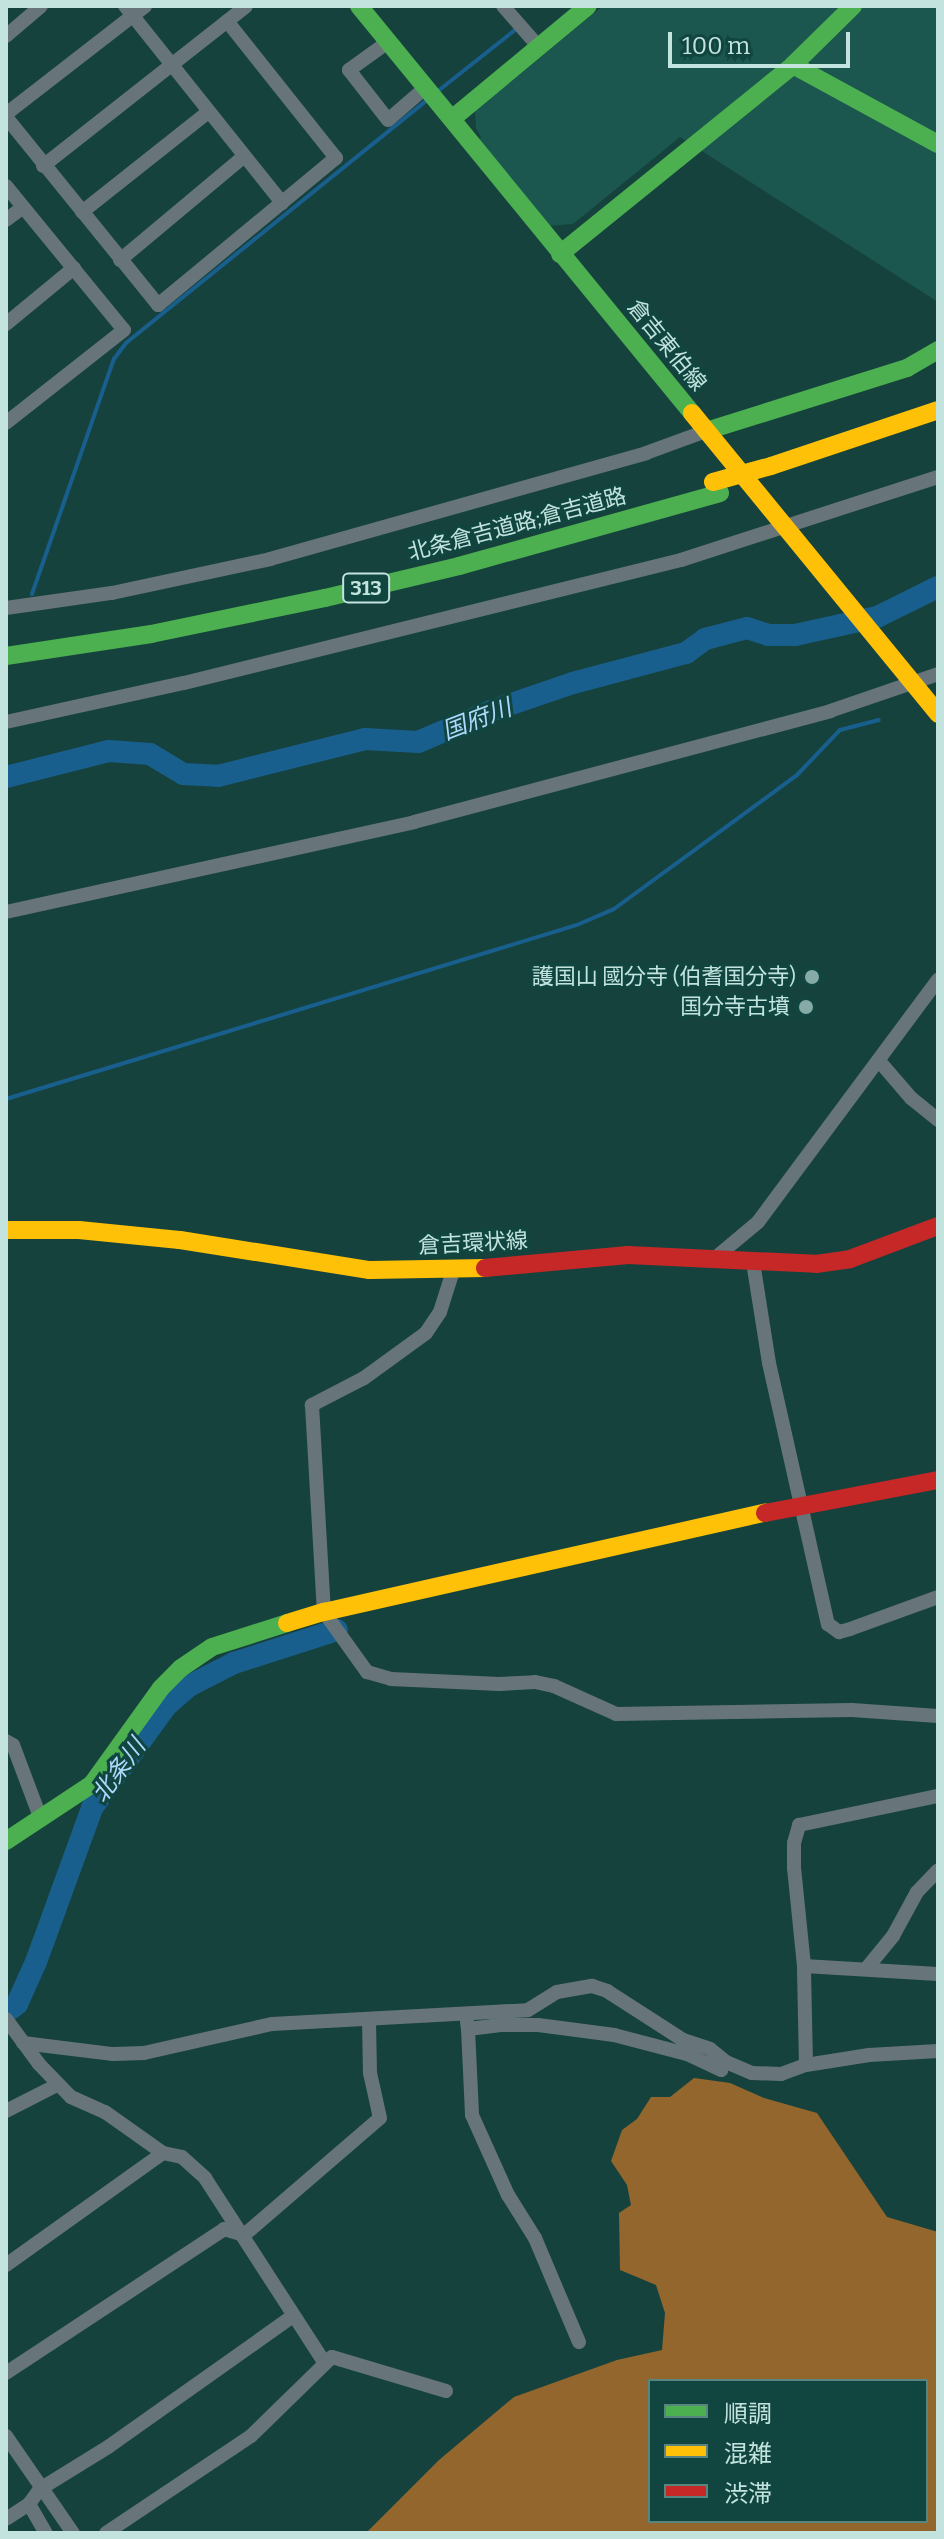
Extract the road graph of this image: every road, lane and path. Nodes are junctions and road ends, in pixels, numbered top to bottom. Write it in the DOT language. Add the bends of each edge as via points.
graph roads {
  1 [pos="41,6"];
  2 [pos="145,6"];
  3 [pos="246,6"];
  4 [pos="359,6"];
  5 [pos="527,6"];
  6 [pos="588,6"];
  7 [pos="853,6"];
  8 [pos="129,11"];
  9 [pos="508,12"];
  10 [pos="227,21"];
  11 [pos="6,36"];
  12 [pos="388,42"];
  13 [pos="538,46"];
  14 [pos="172,63"];
  15 [pos="793,65"];
  16 [pos="425,88"];
  17 [pos="207,113"];
  18 [pos="6,116"];
  19 [pos="453,118"];
  20 [pos="938,144"];
  21 [pos="243,157"];
  22 [pos="43,166"];
  23 [pos="6,186"];
  24 [pos="282,203"];
  25 [pos="23,207"];
  26 [pos="82,212"];
  27 [pos="6,220"];
  28 [pos="560,254"];
  29 [pos="120,260"];
  30 [pos="74,268"];
  31 [pos="6,324"];
  32 [pos="938,350"];
  33 [pos="938,410"];
  34 [pos="938,422"];
  35 [pos="6,423"];
  36 [pos="706,431"];
  37 [pos="774,472"];
  38 [pos="938,477"];
  39 [pos="717,488"];
  40 [pos="785,529"];
  41 [pos="6,608"];
  42 [pos="6,643"];
  43 [pos="6,656"];
  44 [pos="906,674"];
  45 [pos="938,674"];
  46 [pos="938,714"];
  47 [pos="6,722"];
  48 [pos="6,912"];
  49 [pos="936,989"];
  50 [pos="880,1062"];
  51 [pos="938,1120"];
  52 [pos="938,1226"];
  53 [pos="6,1230"];
  54 [pos="715,1258"];
  55 [pos="753,1262"];
  56 [pos="453,1271"];
  57 [pos="938,1480"];
  58 [pos="803,1505"];
  59 [pos="938,1597"];
  60 [pos="324,1612"];
  61 [pos="938,1716"];
  62 [pos="6,1741"];
  63 [pos="938,1796"];
  64 [pos="40,1817"];
  65 [pos="6,1841"];
  66 [pos="938,1870"];
  67 [pos="804,1966"];
  68 [pos="866,1969"];
  69 [pos="938,1974"];
  70 [pos="465,2014"];
  71 [pos="6,2019"];
  72 [pos="369,2020"];
  73 [pos="468,2029"];
  74 [pos="23,2043"];
  75 [pos="938,2051"];
  76 [pos="806,2065"];
  77 [pos="722,2070"];
  78 [pos="57,2085"];
  79 [pos="6,2111"];
  80 [pos="163,2153"];
  81 [pos="244,2235"];
  82 [pos="6,2265"];
  83 [pos="293,2316"];
  84 [pos="579,2342"];
  85 [pos="324,2362"];
  86 [pos="6,2373"];
  87 [pos="446,2391"];
  88 [pos="6,2436"];
  89 [pos="40,2489"];
  90 [pos="29,2504"];
  91 [pos="6,2519"];
  92 [pos="46,2533"];
  93 [pos="73,2533"];
  94 [pos="106,2533"];
  1 -- 11 [label="street"];
  2 -- 8 [label="street"];
  3 -- 10 [label="street"];
  4 -- 12 [label="main road, 倉吉東伯線"];
  5 -- 9 [label="street"];
  6 -- 13 [label="main road"];
  7 -- 15 [label="main road"];
  8 -- 14 [label="street"];
  8 -- 18 [label="street"];
  9 -- 13 [label="street"];
  10 -- 14 [label="street"];
  10 -- 24 [label="street" via="336,158"];
  12 -- 16 [label="main road, 倉吉東伯線"];
  12 -- 16 [label="street" via="349,70 388,120"];
  13 -- 19 [label="main road"];
  14 -- 17 [label="street"];
  14 -- 22 [label="street"];
  15 -- 20 [label="main road"];
  15 -- 28 [label="main road"];
  16 -- 19 [label="main road, 倉吉東伯線"];
  17 -- 21 [label="street"];
  17 -- 26 [label="street"];
  18 -- 22 [label="street"];
  19 -- 28 [label="main road, 倉吉東伯線"];
  21 -- 24 [label="street"];
  21 -- 29 [label="street"];
  22 -- 26 [label="street"];
  23 -- 25 [label="street"];
  24 -- 29 [label="street" via="158,305"];
  25 -- 27 [label="street"];
  25 -- 30 [label="street"];
  26 -- 29 [label="street"];
  28 -- 36 [label="main road, 倉吉東伯線"];
  30 -- 31 [label="street"];
  30 -- 35 [label="street" via="124,330"];
  32 -- 36 [label="main road" via="907,368"];
  33 -- 37 [label="main road, 北条倉吉道路;倉吉道路 / 313"];
  34 -- 37 [label="main road, 北条倉吉道路;倉吉道路 / 313"];
  36 -- 40 [label="main road, 倉吉東伯線"];
  36 -- 41 [label="street" via="646,453 270,559 112,593"];
  37 -- 39 [label="main road, 北条倉吉道路;倉吉道路 / 313, bridge"];
  38 -- 40 [label="street"];
  39 -- 42 [label="main road, 北条倉吉道路;倉吉道路 / 313" via="323,585"];
  39 -- 43 [label="main road, 北条倉吉道路;倉吉道路 / 313" via="459,566 325,598 151,634"];
  40 -- 44 [label="main road, 倉吉東伯線"];
  40 -- 47 [label="street" via="447,619"];
  44 -- 45 [label="street"];
  44 -- 46 [label="main road, 倉吉東伯線"];
  44 -- 48 [label="street" via="830,711 414,822"];
  49 -- 50 [label="street"];
  50 -- 51 [label="street"];
  50 -- 54 [label="street" via="758,1222"];
  52 -- 55 [label="main road, 倉吉環状線" via="850,1259"];
  53 -- 56 [label="main road, 倉吉環状線" via="79,1230 370,1270"];
  54 -- 55 [label="main road, 倉吉環状線"];
  54 -- 56 [label="main road, 倉吉環状線" via="628,1255"];
  55 -- 58 [label="street" via="769,1363"];
  56 -- 60 [label="street" via="440,1312 426,1333 364,1378 312,1405"];
  57 -- 58 [label="main road"];
  58 -- 59 [label="street" via="828,1624 839,1632"];
  58 -- 60 [label="main road"];
  60 -- 61 [label="street" via="367,1672 391,1679 535,1682 616,1714 852,1710"];
  60 -- 64 [label="main road" via="212,1647 181,1668 92,1784"];
  62 -- 64 [label="street" via="13,1745"];
  63 -- 67 [label="street" via="799,1825 794,1868"];
  64 -- 65 [label="main road"];
  66 -- 68 [label="street" via="917,1892 893,1936"];
  67 -- 68 [label="street"];
  67 -- 76 [label="street"];
  68 -- 69 [label="street"];
  70 -- 72 [label="street"];
  70 -- 73 [label="street"];
  70 -- 76 [label="street" via="528,2010 557,1992 592,1986 752,2073 781,2074"];
  71 -- 74 [label="street"];
  72 -- 74 [label="street" via="272,2024 144,2053"];
  72 -- 81 [label="street" via="370,2073 380,2118"];
  73 -- 77 [label="street" via="538,2025 614,2035 687,2054"];
  73 -- 84 [label="street" via="472,2115 508,2195 535,2238"];
  74 -- 78 [label="street"];
  75 -- 76 [label="street"];
  78 -- 79 [label="street"];
  78 -- 80 [label="street"];
  80 -- 81 [label="street" via="182,2157 205,2178"];
  80 -- 82 [label="street"];
  81 -- 83 [label="street"];
  81 -- 86 [label="street" via="224,2229"];
  83 -- 85 [label="street"];
  83 -- 89 [label="street"];
  85 -- 87 [label="street" via="332,2357"];
  85 -- 94 [label="street" via="251,2436"];
  88 -- 89 [label="street"];
  89 -- 90 [label="street"];
  89 -- 93 [label="street"];
  90 -- 91 [label="street"];
  90 -- 92 [label="street"];
}
